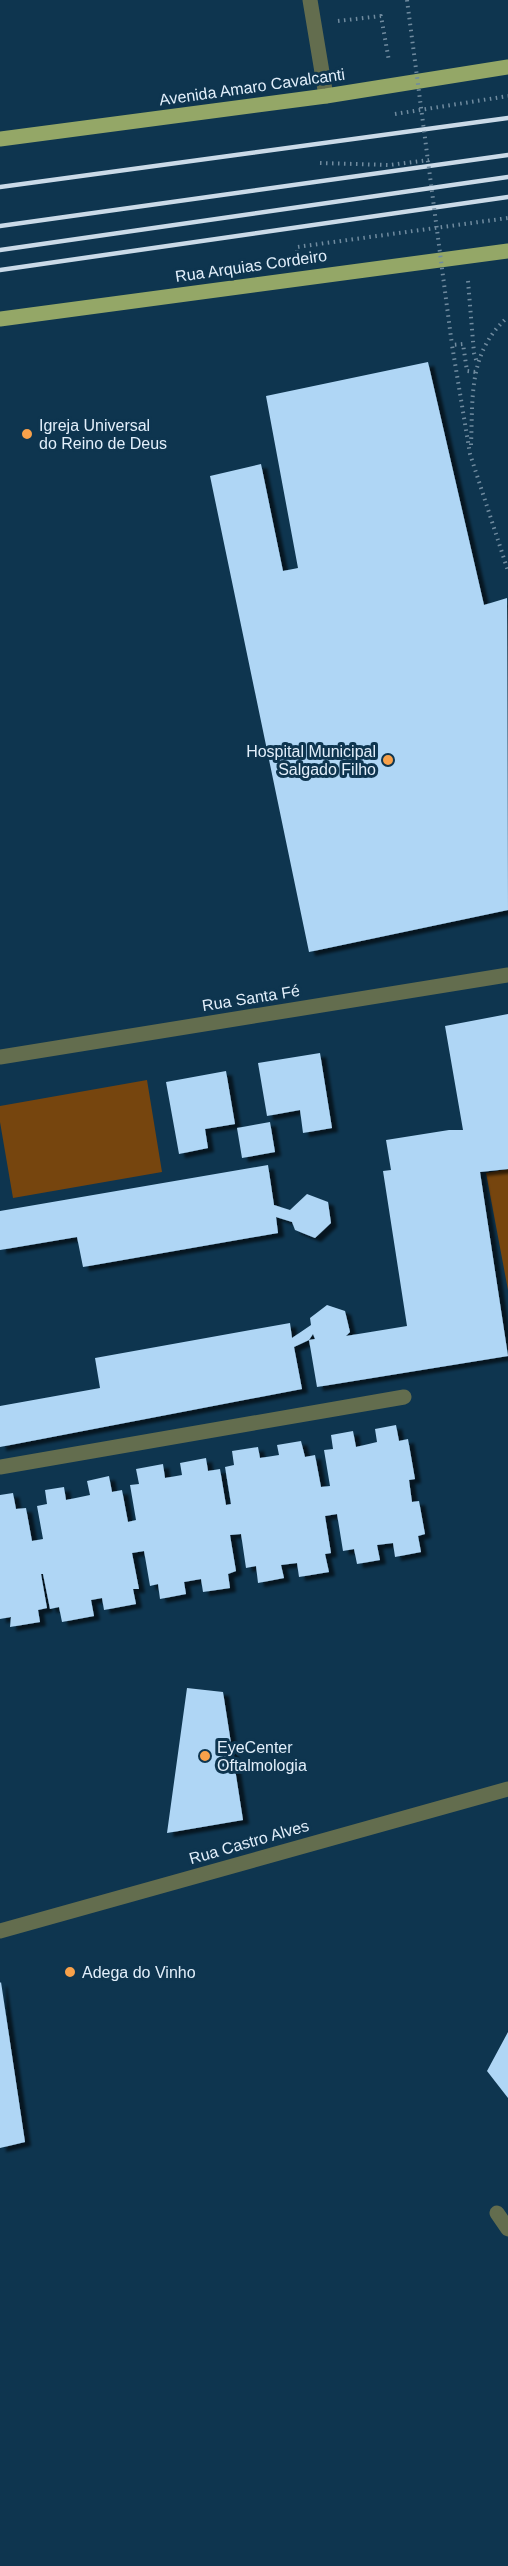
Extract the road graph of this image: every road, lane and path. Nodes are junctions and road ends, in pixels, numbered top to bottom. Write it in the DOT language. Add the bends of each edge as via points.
graph roads {
  1 [pos="310,0"];
  2 [pos="407,0"];
  3 [pos="335,21"];
  4 [pos="508,67"];
  5 [pos="394,84"];
  6 [pos="326,96"];
  7 [pos="0,139"];
  8 [pos="429,160"];
  9 [pos="320,163"];
  10 [pos="508,218"];
  11 [pos="438,228"];
  12 [pos="297,247"];
  13 [pos="508,250"];
  14 [pos="466,256"];
  15 [pos="508,317"];
  16 [pos="0,319"];
  17 [pos="452,345"];
  18 [pos="477,363"];
  19 [pos="475,372"];
  20 [pos="470,454"];
  21 [pos="508,571"];
  22 [pos="508,975"];
  23 [pos="0,1057"];
  24 [pos="404,1396"];
  25 [pos="0,1467"];
  26 [pos="508,1789"];
  27 [pos="0,1931"];
  28 [pos="497,2213"];
  29 [pos="508,2229"];
  1 -- 6 [label="street"];
  2 -- 8 [label="path, bridge"];
  3 -- 5 [label="path" via="381,16"];
  4 -- 5 [label="main road, Avenida Amaro Cavalcanti"];
  5 -- 6 [label="main road, Avenida Amaro Cavalcanti"];
  6 -- 7 [label="main road, Avenida Amaro Cavalcanti"];
  8 -- 9 [label="path" via="389,165"];
  8 -- 11 [label="path, bridge"];
  10 -- 11 [label="path"];
  11 -- 12 [label="path"];
  11 -- 17 [label="path, bridge"];
  13 -- 14 [label="main road, Rua Arquias Cordeiro"];
  14 -- 16 [label="main road, Rua Arquias Cordeiro"];
  14 -- 18 [label="path"];
  15 -- 18 [label="path" via="486,342"];
  17 -- 19 [label="path" via="464,345 467,371"];
  17 -- 20 [label="path"];
  18 -- 19 [label="path"];
  19 -- 20 [label="path"];
  20 -- 21 [label="path"];
  22 -- 23 [label="street, Rua Santa Fé"];
  24 -- 25 [label="street"];
  26 -- 27 [label="street, Rua Castro Alves"];
  28 -- 29 [label="street"];
}
